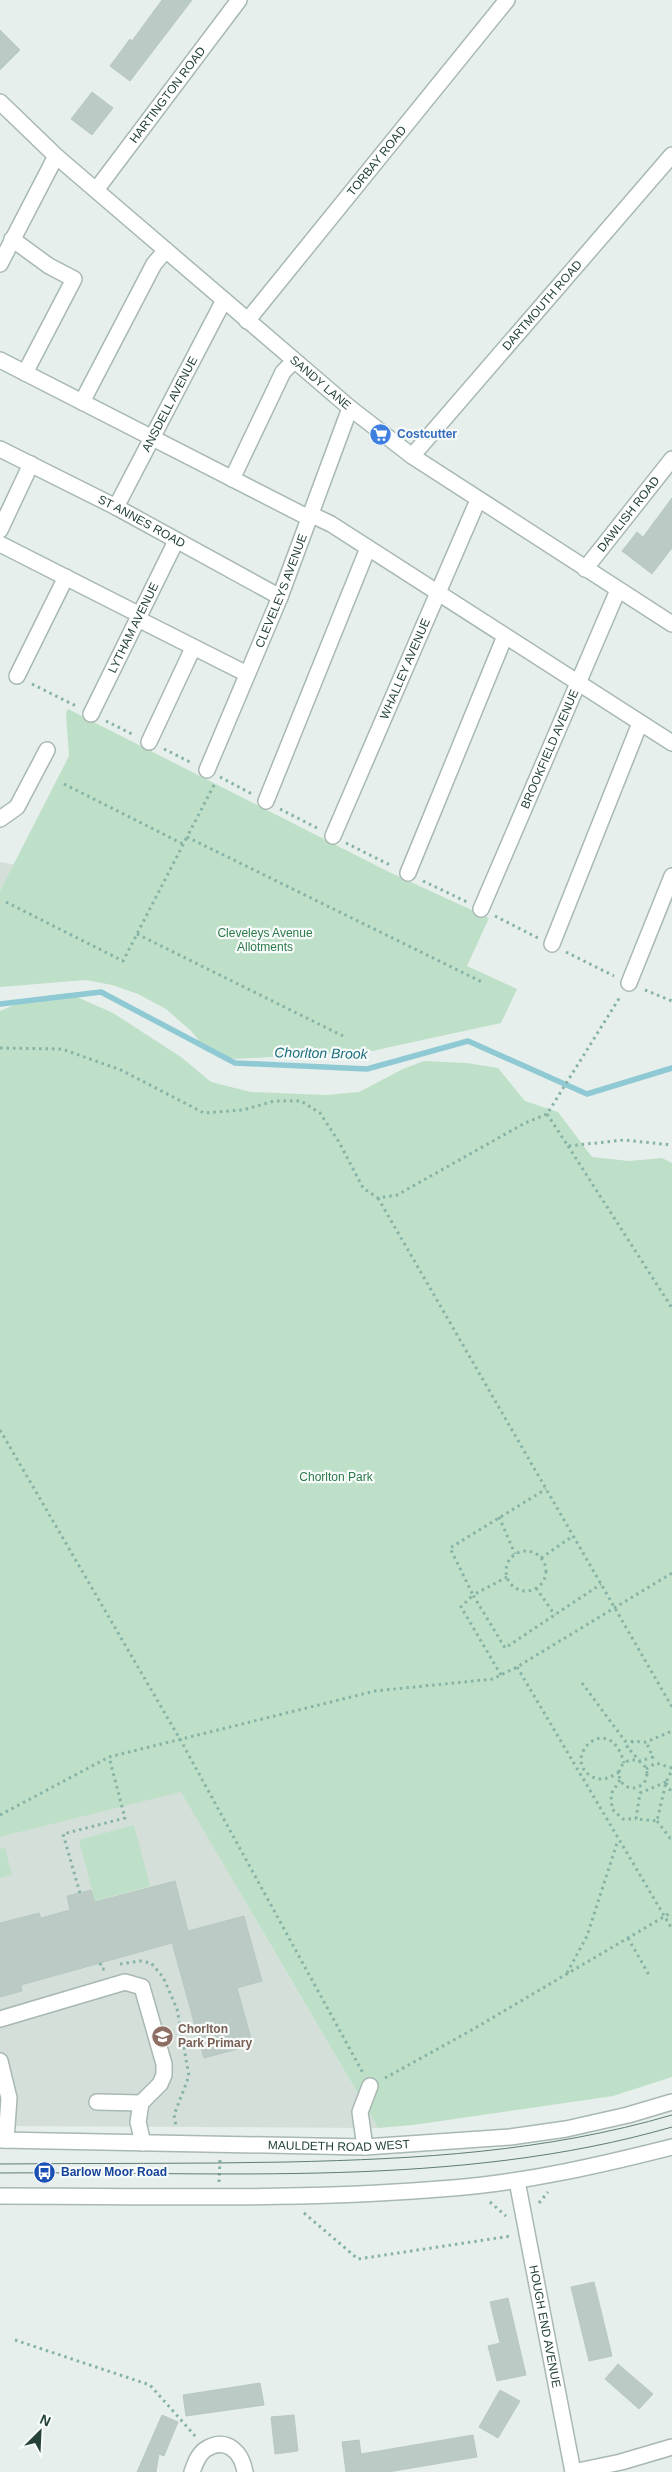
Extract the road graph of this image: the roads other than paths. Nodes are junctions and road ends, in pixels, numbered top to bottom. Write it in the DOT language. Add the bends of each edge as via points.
graph roads {
  1 [pos="239,0"];
  2 [pos="507,0"];
  3 [pos="0,102"];
  4 [pos="672,154"];
  5 [pos="56,156"];
  6 [pos="96,190"];
  7 [pos="12,239"];
  8 [pos="166,250"];
  9 [pos="0,264"];
  10 [pos="224,300"];
  11 [pos="247,321"];
  12 [pos="0,360"];
  13 [pos="294,361"];
  14 [pos="25,373"];
  15 [pos="82,402"];
  16 [pos="350,408"];
  17 [pos="152,438"];
  18 [pos="0,449"];
  19 [pos="412,456"];
  20 [pos="672,459"];
  21 [pos="32,464"];
  22 [pos="232,479"];
  23 [pos="478,500"];
  24 [pos="116,507"];
  25 [pos="310,516"];
  26 [pos="0,530"];
  27 [pos="176,541"];
  28 [pos="0,544"];
  29 [pos="368,548"];
  30 [pos="585,569"];
  31 [pos="66,577"];
  32 [pos="618,590"];
  33 [pos="436,592"];
  34 [pos="280,597"];
  35 [pos="139,617"];
  36 [pos="672,624"];
  37 [pos="505,636"];
  38 [pos="193,648"];
  39 [pos="247,674"];
  40 [pos="17,676"];
  41 [pos="578,683"];
  42 [pos="91,714"];
  43 [pos="640,723"];
  44 [pos="149,742"];
  45 [pos="672,743"];
  46 [pos="47,750"];
  47 [pos="207,770"];
  48 [pos="266,801"];
  49 [pos="0,819"];
  50 [pos="333,836"];
  51 [pos="408,873"];
  52 [pos="672,877"];
  53 [pos="481,909"];
  54 [pos="552,944"];
  55 [pos="629,983"];
  56 [pos="0,2019"];
  57 [pos="0,2061"];
  58 [pos="370,2086"];
  59 [pos="97,2102"];
  60 [pos="672,2102"];
  61 [pos="140,2103"];
  62 [pos="3,2140"];
  63 [pos="143,2143"];
  64 [pos="365,2147"];
  65 [pos="672,2147"];
  66 [pos="517,2181"];
  67 [pos="0,2196"];
  68 [pos="672,2448"];
  69 [pos="620,2467"];
  70 [pos="192,2472"];
  71 [pos="245,2472"];
  72 [pos="572,2472"];
  1 -- 6 [label="street, HARTINGTON ROAD"];
  2 -- 11 [label="street, TORBAY ROAD"];
  3 -- 5 [label="street, SANDY LANE"];
  4 -- 19 [label="street, DARTMOUTH ROAD"];
  5 -- 6 [label="street, SANDY LANE"];
  5 -- 7 [label="street"];
  6 -- 8 [label="street, SANDY LANE"];
  7 -- 9 [label="street"];
  7 -- 14 [label="street" via="48,266 74,280"];
  8 -- 10 [label="street, SANDY LANE"];
  8 -- 15 [label="street" via="154,264"];
  10 -- 11 [label="street, SANDY LANE"];
  10 -- 17 [label="street, ANSDELL AVENUE"];
  11 -- 13 [label="street, SANDY LANE"];
  12 -- 14 [label="street"];
  13 -- 16 [label="street, SANDY LANE"];
  13 -- 22 [label="street" via="283,372"];
  14 -- 15 [label="street"];
  15 -- 17 [label="street"];
  16 -- 19 [label="street, SANDY LANE"];
  16 -- 25 [label="street, CLEVELEYS AVENUE"];
  17 -- 22 [label="street"];
  17 -- 24 [label="street, ANSDELL AVENUE"];
  18 -- 21 [label="street, ST ANNES ROAD"];
  19 -- 23 [label="street, SANDY LANE"];
  20 -- 30 [label="street, DAWLISH ROAD"];
  21 -- 24 [label="street, ST ANNES ROAD"];
  21 -- 26 [label="street"];
  22 -- 25 [label="street"];
  23 -- 30 [label="street, SANDY LANE"];
  23 -- 33 [label="street, WHALLEY AVENUE"];
  24 -- 27 [label="street, ST ANNES ROAD"];
  25 -- 29 [label="street" via="331,524"];
  25 -- 34 [label="street, CLEVELEYS AVENUE"];
  27 -- 34 [label="street, ST ANNES ROAD"];
  27 -- 35 [label="street, LYTHAM AVENUE"];
  28 -- 31 [label="street"];
  29 -- 33 [label="street"];
  29 -- 48 [label="street"];
  30 -- 32 [label="street, SANDY LANE"];
  31 -- 35 [label="street"];
  31 -- 40 [label="street"];
  32 -- 36 [label="street, SANDY LANE"];
  32 -- 41 [label="street, BROOKFIELD AVENUE"];
  33 -- 37 [label="street"];
  33 -- 50 [label="street, WHALLEY AVENUE"];
  34 -- 39 [label="street, CLEVELEYS AVENUE"];
  35 -- 38 [label="street"];
  35 -- 42 [label="street, LYTHAM AVENUE"];
  37 -- 41 [label="street"];
  37 -- 51 [label="street"];
  38 -- 39 [label="street"];
  38 -- 44 [label="street"];
  39 -- 47 [label="street, CLEVELEYS AVENUE"];
  41 -- 43 [label="street"];
  41 -- 53 [label="street, BROOKFIELD AVENUE"];
  43 -- 45 [label="street"];
  43 -- 54 [label="street"];
  46 -- 49 [label="street" via="17,807"];
  52 -- 55 [label="street"];
  56 -- 61 [label="street" via="126,1982 142,1987 164,2064 164,2075 160,2084"];
  57 -- 62 [label="street" via="9,2098"];
  58 -- 64 [label="street" via="360,2112"];
  59 -- 61 [label="street"];
  60 -- 64 [label="street, MAULDETH ROAD WEST" via="547,2132"];
  61 -- 63 [label="street" via="138,2122"];
  62 -- 63 [label="street, MAULDETH ROAD WEST"];
  63 -- 64 [label="street, MAULDETH ROAD WEST"];
  65 -- 66 [label="street"];
  66 -- 67 [label="street" via="355,2194"];
  66 -- 72 [label="street, HOUGH END AVENUE"];
  68 -- 69 [label="street, HOUGH END AVENUE"];
  69 -- 72 [label="street, HOUGH END AVENUE"];
  70 -- 71 [label="street" via="198,2456 206,2448 221,2444 234,2449 243,2459"];
}
